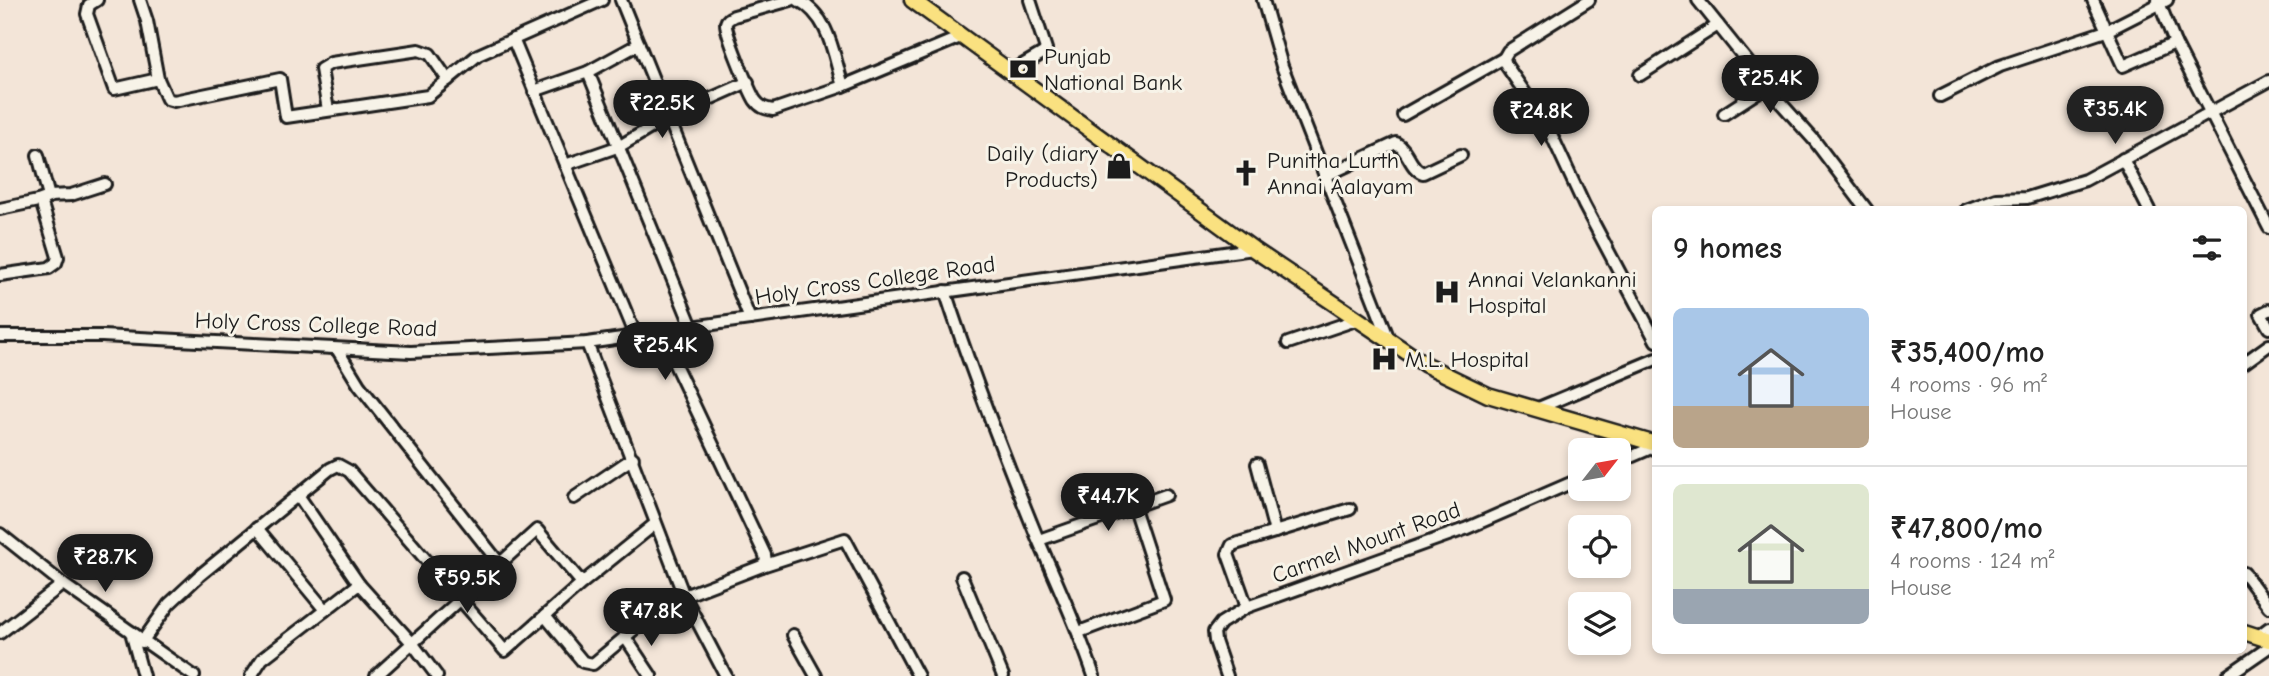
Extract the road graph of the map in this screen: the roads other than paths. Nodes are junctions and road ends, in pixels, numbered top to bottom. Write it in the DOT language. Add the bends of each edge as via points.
graph roads {
  1 [pos="97,0"];
  2 [pos="140,0"];
  3 [pos="602,0"];
  4 [pos="621,0"];
  5 [pos="791,0"];
  6 [pos="798,0"];
  7 [pos="912,0"];
  8 [pos="1030,0"];
  9 [pos="1264,0"];
  10 [pos="1589,0"];
  11 [pos="1698,0"];
  12 [pos="2093,0"];
  13 [pos="2161,1"];
  14 [pos="1718,24"];
  15 [pos="2106,31"];
  16 [pos="963,36"];
  17 [pos="513,39"];
  18 [pos="2175,43"];
  19 [pos="639,44"];
  20 [pos="1504,58"];
  21 [pos="1012,71"];
  22 [pos="588,72"];
  23 [pos="1640,75"];
  24 [pos="158,79"];
  25 [pos="448,80"];
  26 [pos="2269,81"];
  27 [pos="748,82"];
  28 [pos="843,86"];
  29 [pos="1767,86"];
  30 [pos="534,91"];
  31 [pos="1940,96"];
  32 [pos="328,110"];
  33 [pos="2211,112"];
  34 [pos="1724,114"];
  35 [pos="1403,115"];
  36 [pos="668,117"];
  37 [pos="620,146"];
  38 [pos="38,155"];
  39 [pos="1461,155"];
  40 [pos="2123,159"];
  41 [pos="565,165"];
  42 [pos="1325,176"];
  43 [pos="105,184"];
  44 [pos="45,198"];
  45 [pos="2027,198"];
  46 [pos="1864,206"];
  47 [pos="1977,206"];
  48 [pos="2030,206"];
  49 [pos="2147,206"];
  50 [pos="0,209"];
  51 [pos="2269,228"];
  52 [pos="1253,249"];
  53 [pos="0,275"];
  54 [pos="945,291"];
  55 [pos="2269,310"];
  56 [pos="750,318"];
  57 [pos="1356,320"];
  58 [pos="692,327"];
  59 [pos="2269,328"];
  60 [pos="1652,333"];
  61 [pos="661,335"];
  62 [pos="0,336"];
  63 [pos="636,336"];
  64 [pos="1391,342"];
  65 [pos="587,343"];
  66 [pos="1288,343"];
  67 [pos="2269,345"];
  68 [pos="337,349"];
  69 [pos="1652,361"];
  70 [pos="2247,361"];
  71 [pos="1536,410"];
  72 [pos="1652,444"];
  73 [pos="1652,447"];
  74 [pos="1631,456"];
  75 [pos="633,458"];
  76 [pos="1257,464"];
  77 [pos="1568,484"];
  78 [pos="298,495"];
  79 [pos="1166,495"];
  80 [pos="574,498"];
  81 [pos="1134,508"];
  82 [pos="1349,509"];
  83 [pos="655,524"];
  84 [pos="257,528"];
  85 [pos="1275,532"];
  86 [pos="0,534"];
  87 [pos="1039,540"];
  88 [pos="500,564"];
  89 [pos="757,568"];
  90 [pos="962,577"];
  91 [pos="2247,577"];
  92 [pos="582,583"];
  93 [pos="63,584"];
  94 [pos="359,584"];
  95 [pos="684,596"];
  96 [pos="462,599"];
  97 [pos="1247,607"];
  98 [pos="2269,607"];
  99 [pos="325,610"];
  100 [pos="545,616"];
  101 [pos="131,632"];
  102 [pos="1079,632"];
  103 [pos="0,633"];
  104 [pos="793,635"];
  105 [pos="625,637"];
  106 [pos="142,642"];
  107 [pos="413,644"];
  108 [pos="2269,647"];
  109 [pos="588,670"];
  110 [pos="1000,675"];
  111 [pos="143,676"];
  112 [pos="194,676"];
  113 [pos="251,676"];
  114 [pos="376,676"];
  115 [pos="438,676"];
  116 [pos="651,676"];
  117 [pos="726,676"];
  118 [pos="816,676"];
  119 [pos="918,676"];
  120 [pos="1094,676"];
  121 [pos="1227,676"];
  122 [pos="2227,676"];
  1 -- 24 [label="street" via="89,5 87,14 114,89"];
  2 -- 24 [label="street"];
  3 -- 17 [label="street"];
  4 -- 19 [label="street"];
  5 -- 27 [label="street" via="727,21 728,36"];
  6 -- 28 [label="street" via="825,26"];
  7 -- 16 [label="main road"];
  8 -- 21 [label="street" via="1046,49"];
  9 -- 42 [label="street" via="1282,66"];
  10 -- 20 [label="street" via="1508,51"];
  11 -- 14 [label="street"];
  12 -- 15 [label="street"];
  13 -- 15 [label="street"];
  13 -- 18 [label="street"];
  14 -- 23 [label="street"];
  14 -- 29 [label="street"];
  15 -- 18 [label="street" via="2123,66"];
  15 -- 31 [label="street" via="2000,66"];
  16 -- 21 [label="main road"];
  16 -- 28 [label="street"];
  17 -- 25 [label="street" via="478,55"];
  17 -- 30 [label="street"];
  18 -- 33 [label="street"];
  19 -- 22 [label="street"];
  19 -- 36 [label="street"];
  20 -- 35 [label="street"];
  20 -- 60 [label="street" via="1541,114"];
  21 -- 52 [label="main road"];
  22 -- 30 [label="street"];
  22 -- 37 [label="street"];
  24 -- 32 [label="street" via="167,99 174,101 280,79 286,117"];
  25 -- 32 [label="street" via="428,96"];
  25 -- 32 [label="street" via="430,54 419,50 331,63 321,69"];
  26 -- 33 [label="street"];
  27 -- 28 [label="street" via="755,100 764,109 774,110"];
  27 -- 36 [label="street"];
  29 -- 34 [label="street"];
  29 -- 46 [label="street"];
  30 -- 41 [label="street"];
  33 -- 40 [label="street"];
  33 -- 51 [label="street"];
  36 -- 37 [label="street"];
  36 -- 56 [label="street"];
  37 -- 41 [label="street"];
  37 -- 58 [label="street"];
  38 -- 44 [label="street"];
  39 -- 42 [label="street" via="1423,173 1415,169 1401,145 1393,144"];
  40 -- 45 [label="street" via="2085,180"];
  40 -- 49 [label="street"];
  41 -- 63 [label="street"];
  42 -- 64 [label="street"];
  43 -- 44 [label="street"];
  44 -- 50 [label="street"];
  44 -- 53 [label="street" via="57,263"];
  45 -- 47 [label="street" via="1996,199"];
  45 -- 48 [label="street"];
  52 -- 54 [label="street, Holy Cross College Road"];
  52 -- 57 [label="main road"];
  54 -- 56 [label="street, Holy Cross College Road"];
  54 -- 87 [label="street"];
  55 -- 59 [label="street" via="2261,314"];
  56 -- 58 [label="street, Holy Cross College Road"];
  57 -- 64 [label="main road"];
  57 -- 66 [label="street"];
  58 -- 61 [label="street, Holy Cross College Road"];
  61 -- 63 [label="street, Holy Cross College Road"];
  61 -- 89 [label="street" via="765,555 765,564"];
  62 -- 68 [label="street, Holy Cross College Road" via="102,336"];
  63 -- 65 [label="street, Holy Cross College Road"];
  64 -- 71 [label="main road" via="1426,365"];
  65 -- 68 [label="street, Holy Cross College Road" via="411,352"];
  65 -- 75 [label="street"];
  67 -- 70 [label="street"];
  68 -- 88 [label="street" via="359,385"];
  69 -- 71 [label="street"];
  71 -- 72 [label="main road"];
  73 -- 74 [label="street"];
  75 -- 80 [label="street"];
  75 -- 83 [label="street"];
  76 -- 85 [label="street"];
  77 -- 97 [label="street, Carmel Mount Road" via="1465,529"];
  78 -- 84 [label="street"];
  78 -- 94 [label="street"];
  78 -- 96 [label="street" via="341,465"];
  79 -- 81 [label="street"];
  81 -- 87 [label="street"];
  81 -- 102 [label="street" via="1164,600"];
  82 -- 85 [label="street"];
  83 -- 92 [label="street"];
  83 -- 95 [label="street"];
  84 -- 99 [label="street"];
  84 -- 106 [label="street" via="169,604"];
  85 -- 97 [label="street" via="1234,544 1228,551"];
  86 -- 93 [label="street"];
  87 -- 102 [label="street"];
  88 -- 92 [label="street" via="537,530"];
  88 -- 96 [label="street"];
  89 -- 95 [label="street"];
  89 -- 119 [label="street" via="845,539"];
  90 -- 110 [label="street"];
  91 -- 98 [label="street"];
  92 -- 100 [label="street"];
  93 -- 101 [label="street"];
  93 -- 103 [label="street"];
  94 -- 99 [label="street"];
  94 -- 107 [label="street"];
  95 -- 105 [label="street"];
  95 -- 117 [label="street"];
  96 -- 100 [label="street" via="505,651"];
  96 -- 107 [label="street"];
  97 -- 121 [label="street, Carmel Mount Road" via="1214,632"];
  99 -- 113 [label="street" via="262,659"];
  100 -- 109 [label="street"];
  101 -- 106 [label="street"];
  101 -- 111 [label="street"];
  102 -- 120 [label="street"];
  104 -- 118 [label="street"];
  105 -- 109 [label="street"];
  105 -- 116 [label="street"];
  106 -- 112 [label="street"];
  107 -- 114 [label="street"];
  107 -- 115 [label="street"];
  108 -- 122 [label="street"];
}
